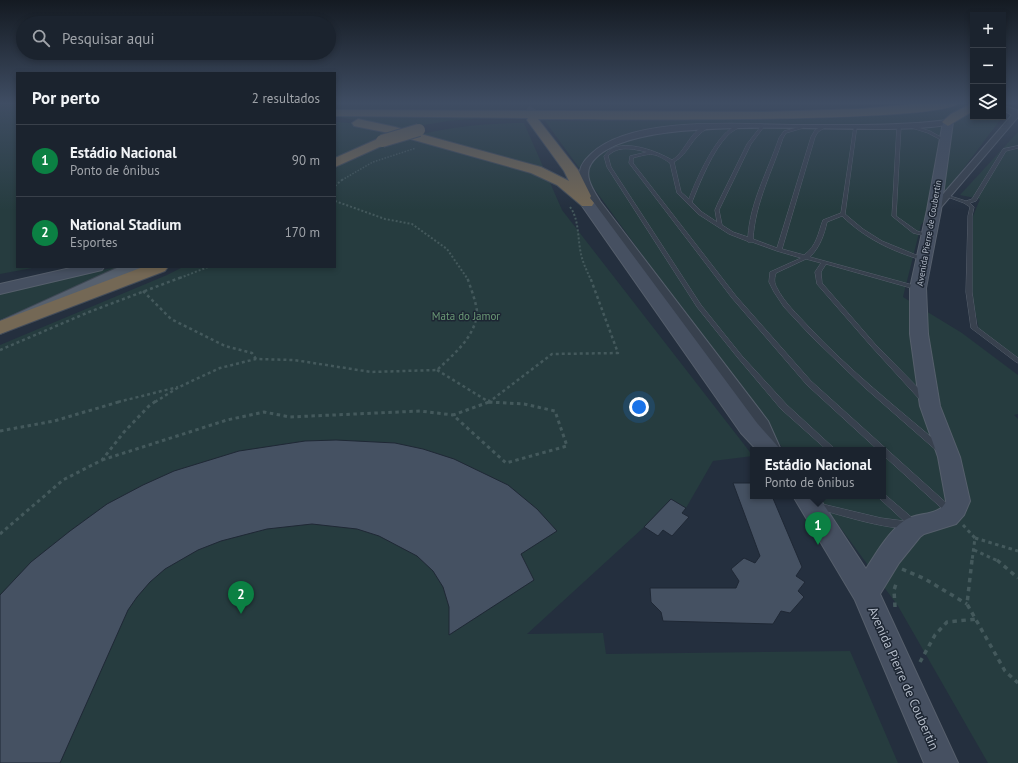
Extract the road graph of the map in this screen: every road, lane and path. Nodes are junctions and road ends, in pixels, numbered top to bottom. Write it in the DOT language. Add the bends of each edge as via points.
graph roads {
  1 [pos="390,139"];
  2 [pos="422,139"];
  3 [pos="547,139"];
  4 [pos="624,139"];
  5 [pos="691,139"];
  6 [pos="722,139"];
  7 [pos="753,139"];
  8 [pos="781,139"];
  9 [pos="813,139"];
  10 [pos="854,139"];
  11 [pos="898,139"];
  12 [pos="996,139"];
  13 [pos="944,140"];
  14 [pos="1018,147"];
  15 [pos="417,148"];
  16 [pos="656,153"];
  17 [pos="336,162"];
  18 [pos="672,162"];
  19 [pos="336,185"];
  20 [pos="336,201"];
  21 [pos="690,202"];
  22 [pos="966,202"];
  23 [pos="587,203"];
  24 [pos="940,203"];
  25 [pos="569,206"];
  26 [pos="843,214"];
  27 [pos="720,226"];
  28 [pos="928,236"];
  29 [pos="750,240"];
  30 [pos="779,250"];
  31 [pos="806,258"];
  32 [pos="923,259"];
  33 [pos="824,263"];
  34 [pos="92,268"];
  35 [pos="131,268"];
  36 [pos="156,268"];
  37 [pos="205,268"];
  38 [pos="66,274"];
  39 [pos="0,283"];
  40 [pos="918,288"];
  41 [pos="0,289"];
  42 [pos="143,291"];
  43 [pos="0,328"];
  44 [pos="0,350"];
  45 [pos="256,359"];
  46 [pos="1018,361"];
  47 [pos="437,370"];
  48 [pos="179,387"];
  49 [pos="489,402"];
  50 [pos="930,406"];
  51 [pos="453,415"];
  52 [pos="0,430"];
  53 [pos="767,447"];
  54 [pos="772,447"];
  55 [pos="829,447"];
  56 [pos="880,447"];
  57 [pos="886,453"];
  58 [pos="949,457"];
  59 [pos="102,460"];
  60 [pos="885,499"];
  61 [pos="808,500"];
  62 [pos="953,514"];
  63 [pos="915,526"];
  64 [pos="0,534"];
  65 [pos="975,538"];
  66 [pos="974,550"];
  67 [pos="1018,551"];
  68 [pos="883,562"];
  69 [pos="1018,578"];
  70 [pos="866,593"];
  71 [pos="967,604"];
  72 [pos="977,619"];
  73 [pos="900,670"];
  74 [pos="1018,683"];
  75 [pos="941,763"];
  1 -- 17 [label="highway, bridge"];
  2 -- 23 [label="highway" via="536,170 562,182"];
  3 -- 23 [label="highway" via="571,170"];
  4 -- 54 [label="street" via="593,155 586,165 584,178 596,202 763,425"];
  5 -- 18 [label="lane" via="682,155"];
  6 -- 21 [label="lane" via="694,188"];
  7 -- 27 [label="lane" via="720,203"];
  8 -- 29 [label="lane" via="756,199"];
  9 -- 30 [label="lane"];
  10 -- 26 [label="lane"];
  11 -- 28 [label="lane" via="894,216 915,232"];
  12 -- 24 [label="street"];
  13 -- 24 [label="street, Avenida Pierre de Coubertin"];
  14 -- 22 [label="lane" via="1004,150 974,200"];
  15 -- 19 [label="path" via="372,161"];
  16 -- 18 [label="lane"];
  16 -- 55 [label="lane" via="623,148 609,152 606,158 609,167 699,306 784,407"];
  16 -- 56 [label="lane" via="637,154 631,157 630,161 734,297 809,383"];
  18 -- 21 [label="lane" via="679,192"];
  20 -- 47 [label="path" via="385,219 412,224 447,249 467,276 478,312 471,334"];
  21 -- 27 [label="lane" via="700,213"];
  22 -- 24 [label="lane"];
  22 -- 46 [label="lane" via="972,208 969,292 974,328"];
  23 -- 53 [label="street" via="749,428"];
  24 -- 28 [label="street, Avenida Pierre de Coubertin"];
  25 -- 49 [label="path" via="576,215 582,259 618,353 552,354"];
  26 -- 31 [label="lane" via="826,221 821,240"];
  26 -- 32 [label="lane" via="868,237"];
  27 -- 29 [label="lane"];
  28 -- 32 [label="street, Avenida Pierre de Coubertin"];
  29 -- 30 [label="lane"];
  30 -- 31 [label="lane"];
  31 -- 33 [label="lane"];
  31 -- 58 [label="lane" via="774,272 772,284 787,305 817,340"];
  32 -- 40 [label="street, Avenida Pierre de Coubertin"];
  33 -- 40 [label="lane"];
  33 -- 50 [label="lane" via="818,272 819,283 872,345"];
  34 -- 38 [label="street"];
  35 -- 43 [label="main road"];
  36 -- 43 [label="highway"];
  37 -- 42 [label="path"];
  38 -- 39 [label="street"];
  38 -- 41 [label="street"];
  40 -- 50 [label="street, Avenida Pierre de Coubertin" via="919,334"];
  42 -- 44 [label="path"];
  42 -- 45 [label="path" via="171,319 225,346 252,353"];
  45 -- 47 [label="path" via="294,360 371,372"];
  45 -- 48 [label="path" via="220,368"];
  47 -- 49 [label="path"];
  48 -- 52 [label="path" via="54,421"];
  48 -- 59 [label="path" via="149,406"];
  49 -- 51 [label="path"];
  49 -- 51 [label="path" via="524,404 555,411 567,446 506,463"];
  50 -- 58 [label="street, Avenida Pierre de Coubertin"];
  51 -- 59 [label="path" via="420,411 290,416 264,412 227,420"];
  57 -- 62 [label="lane"];
  58 -- 62 [label="street, Avenida Pierre de Coubertin" via="958,501"];
  59 -- 64 [label="path" via="63,480"];
  60 -- 63 [label="lane"];
  61 -- 63 [label="lane, Avenida Pierre de Coubertin" via="881,522"];
  61 -- 70 [label="street, Avenida Pierre de Coubertin"];
  62 -- 63 [label="street, Avenida Pierre de Coubertin" via="940,521"];
  62 -- 65 [label="path"];
  63 -- 68 [label="street, Avenida Pierre de Coubertin"];
  65 -- 66 [label="path"];
  65 -- 67 [label="path"];
  66 -- 69 [label="path" via="996,559"];
  66 -- 71 [label="path"];
  68 -- 70 [label="street, Avenida Pierre de Coubertin"];
  68 -- 71 [label="path" via="925,579"];
  70 -- 73 [label="street, Avenida Pierre de Coubertin"];
  71 -- 72 [label="path"];
  72 -- 73 [label="path" via="947,622 935,635 918,669"];
  72 -- 74 [label="path" via="1006,671"];
  73 -- 75 [label="street, Avenida Pierre de Coubertin"];
}
